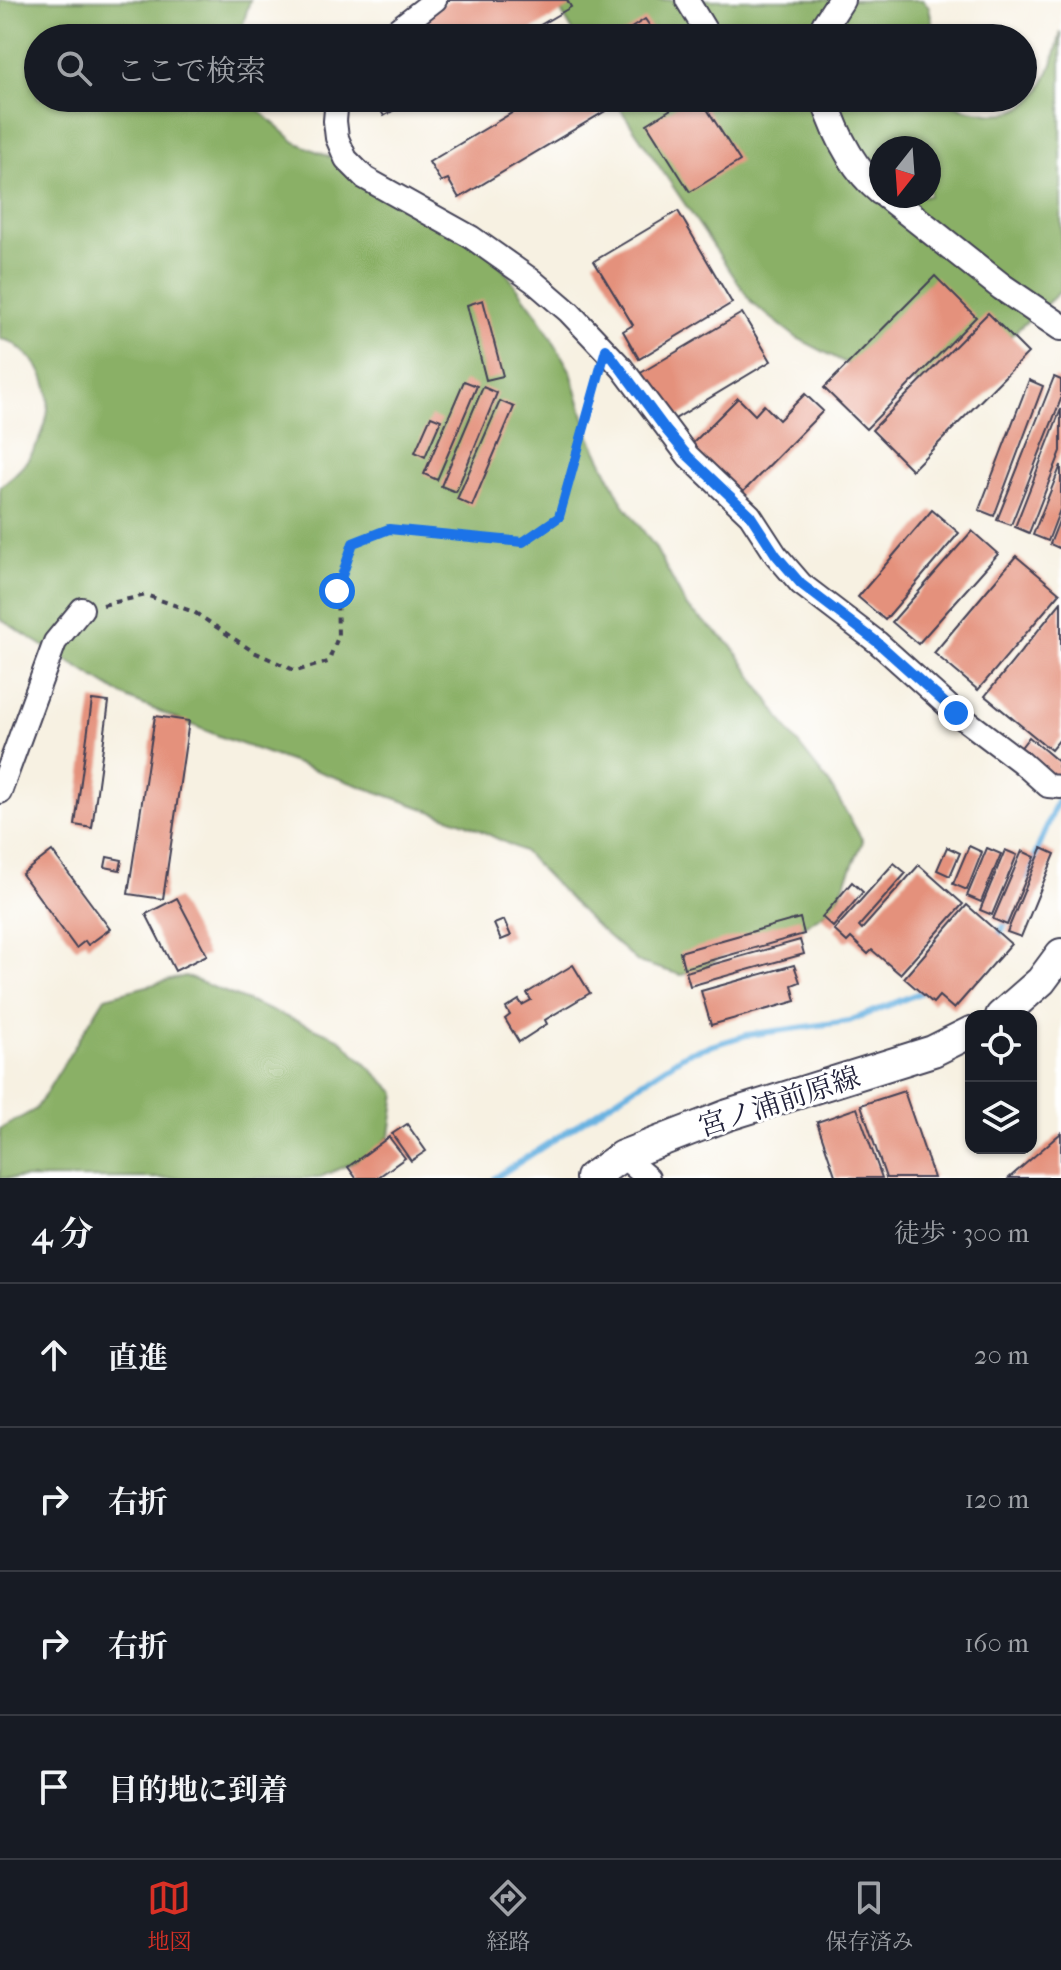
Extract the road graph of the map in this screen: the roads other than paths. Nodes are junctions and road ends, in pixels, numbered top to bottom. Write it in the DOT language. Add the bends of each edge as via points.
graph roads {
  1 [pos="435,0"];
  2 [pos="687,0"];
  3 [pos="841,0"];
  4 [pos="404,24"];
  5 [pos="702,24"];
  6 [pos="826,24"];
  7 [pos="336,112"];
  8 [pos="829,112"];
  9 [pos="869,183"];
  10 [pos="902,208"];
  11 [pos="1061,327"];
  12 [pos="82,609"];
  13 [pos="1061,787"];
  14 [pos="0,792"];
  15 [pos="1061,954"];
  16 [pos="1008,1010"];
  17 [pos="965,1035"];
  18 [pos="622,1156"];
  19 [pos="591,1178"];
  20 [pos="648,1178"];
  1 -- 4 [label="street"];
  2 -- 5 [label="street"];
  3 -- 6 [label="street"];
  7 -- 13 [label="street" via="337,138 346,159 365,178 471,237 521,272 606,349 666,430 750,515 801,584 1048,786"];
  8 -- 9 [label="street"];
  10 -- 11 [label="street"];
  12 -- 14 [label="street" via="55,642"];
  15 -- 16 [label="main road" via="1041,981"];
  17 -- 18 [label="main road, 宮ノ浦前原線" via="933,1051 728,1115"];
  18 -- 19 [label="main road, 宮ノ浦前原線"];
  18 -- 20 [label="street"];
}
